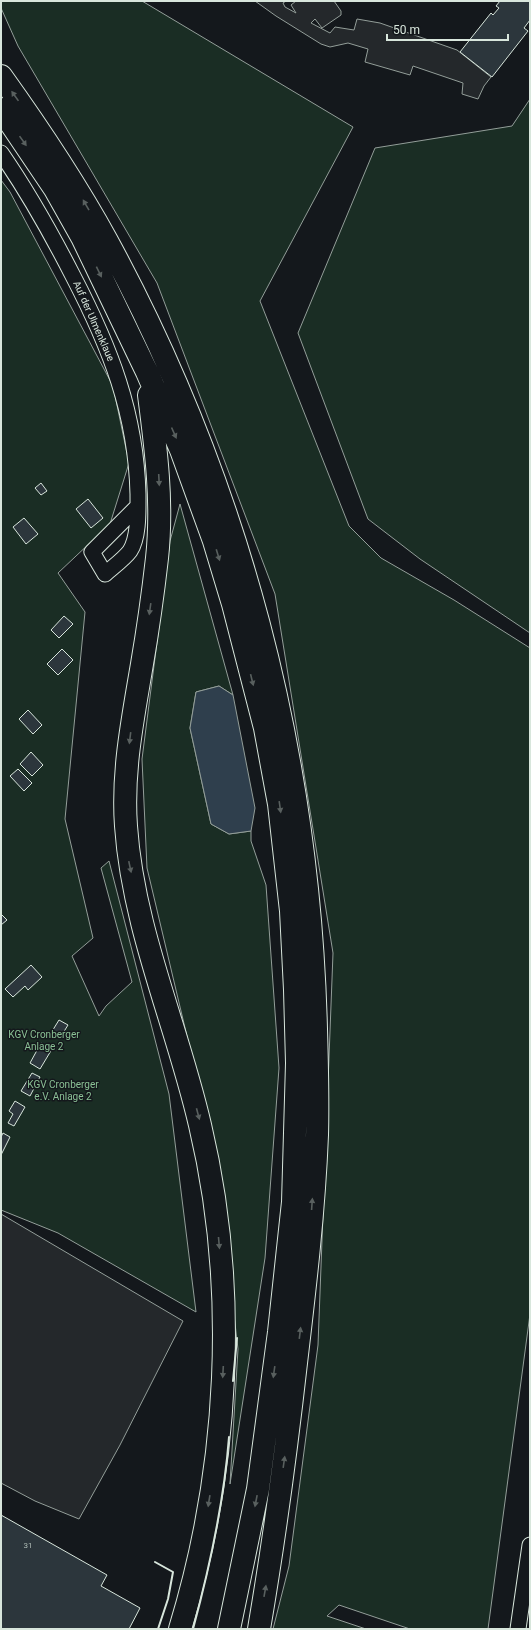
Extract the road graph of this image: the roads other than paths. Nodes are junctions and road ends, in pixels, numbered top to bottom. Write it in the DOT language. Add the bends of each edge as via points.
graph roads {
  1 [pos="1,76"];
  2 [pos="1,109"];
  3 [pos="1,153"];
  4 [pos="147,372"];
  5 [pos="138,506"];
  6 [pos="530,1545"];
  7 [pos="180,1629"];
  8 [pos="229,1629"];
  9 [pos="258,1629"];
  10 [pos="518,1629"];
  9 -- 1 [label="highway, one-way" via="271,1560 288,1431 317,1134 315,992 308,901 295,790 269,660 233,533 179,391 105,238 68,174"];
  2 -- 4 [label="highway, one-way" via="55,189 82,237"];
  3 -- 5 [label="street, Auf der Ulmenklaue" via="54,239 93,313 109,350 121,384 131,427 136,457"];
  4 -- 7 [label="highway, one-way" via="160,512 157,557 125,780 128,853 150,951 200,1124 215,1206 223,1295 221,1413 215,1462 200,1547"];
  4 -- 8 [label="highway, one-way" via="200,498 233,604 278,796 291,911 297,1063 293,1202 258,1489"];
  6 -- 10 [label="street"];
}
